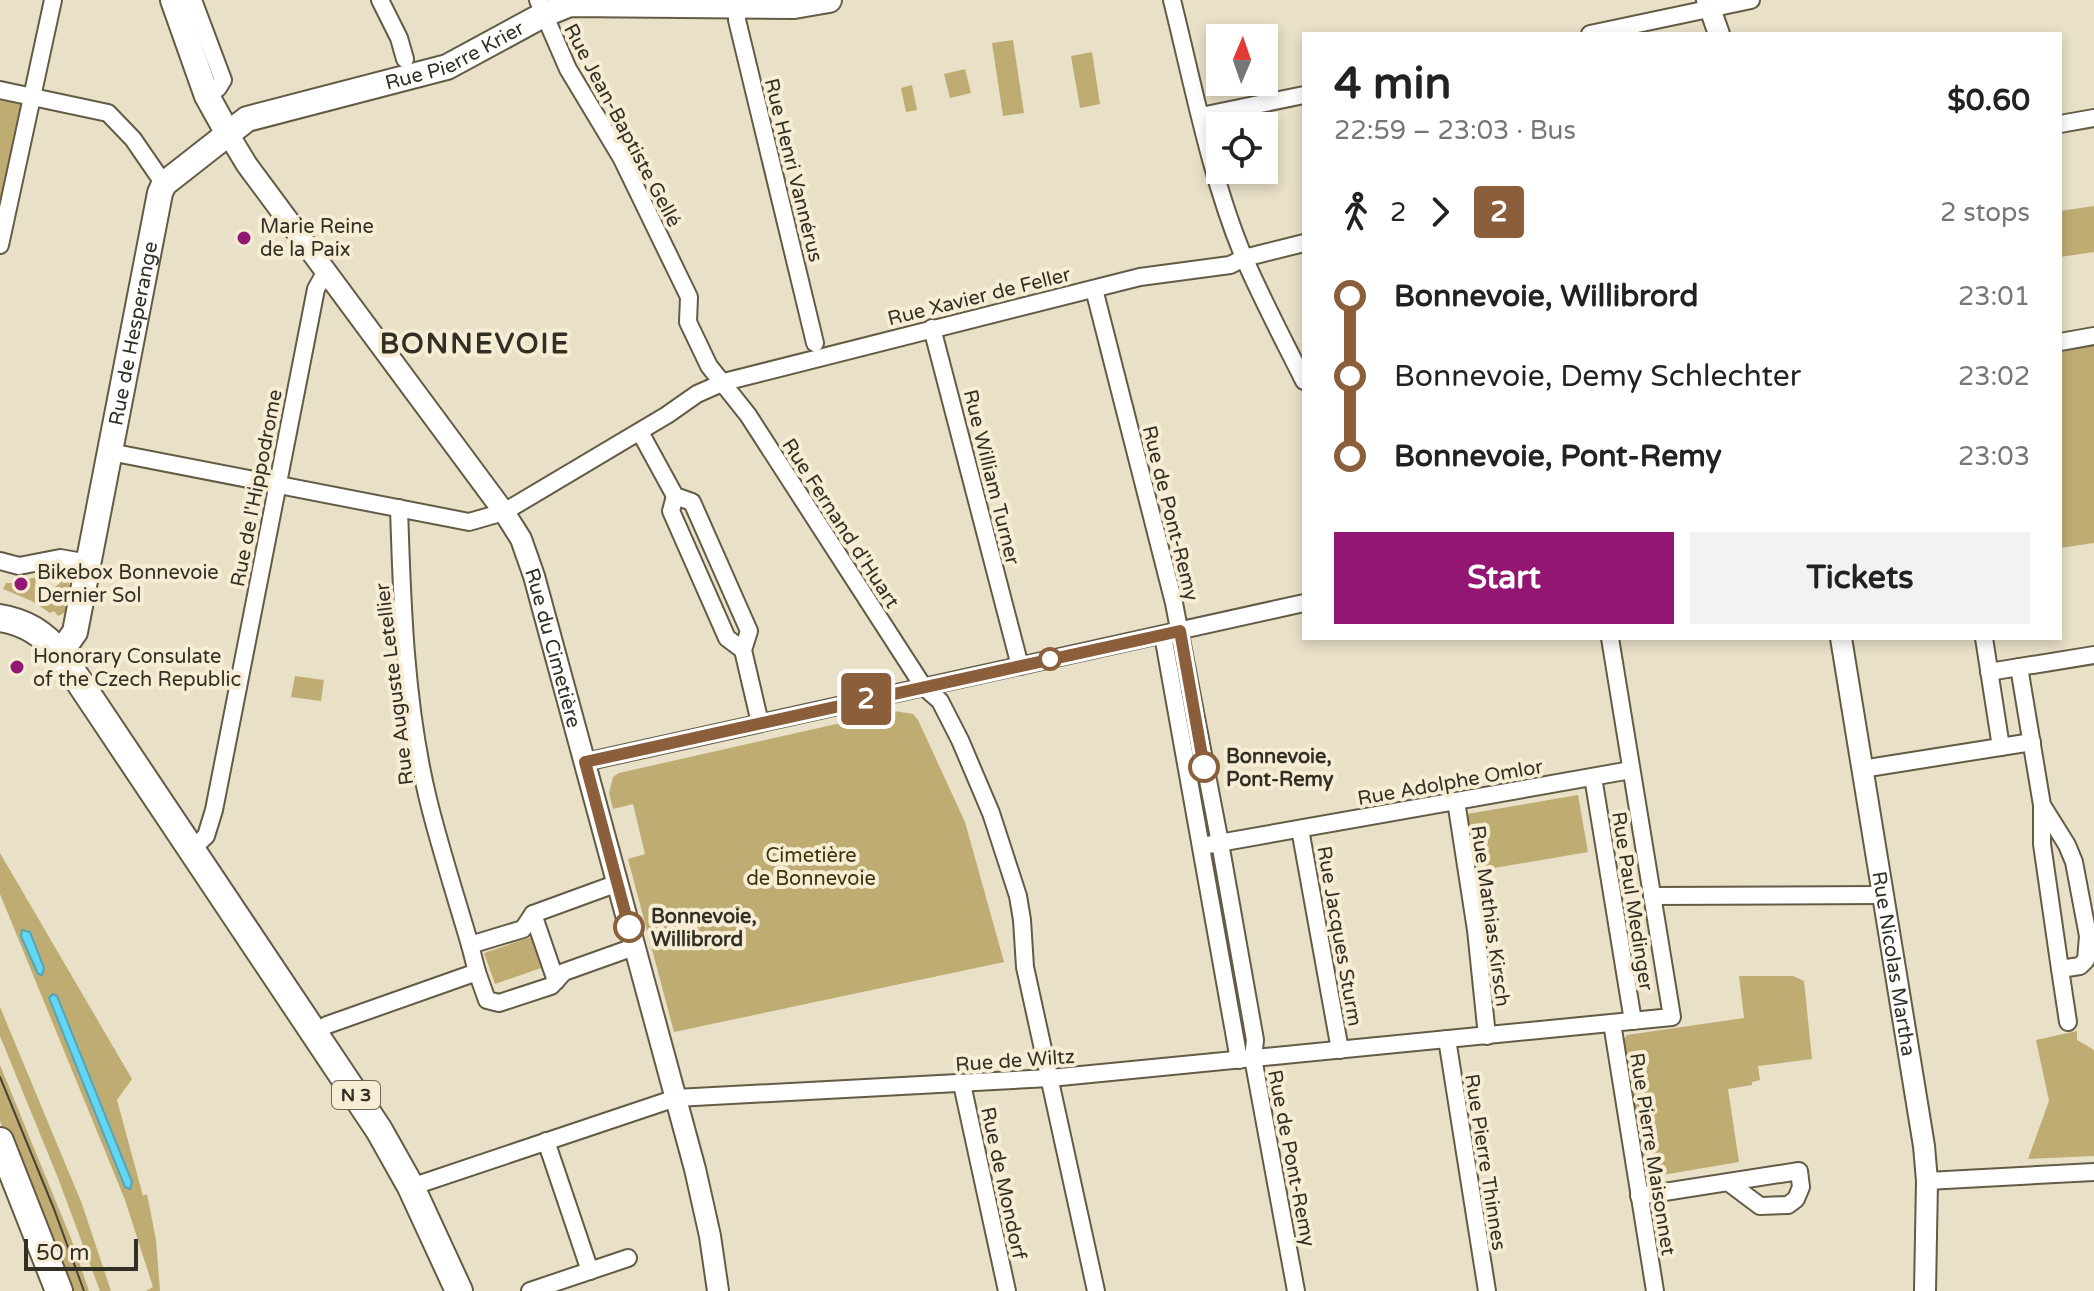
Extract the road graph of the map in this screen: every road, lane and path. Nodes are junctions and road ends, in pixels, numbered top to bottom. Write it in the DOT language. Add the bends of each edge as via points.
graph roads {
  1 [pos="53,0"];
  2 [pos="173,0"];
  3 [pos="193,0"];
  4 [pos="380,0"];
  5 [pos="829,0"];
  6 [pos="1172,0"];
  7 [pos="1751,0"];
  8 [pos="794,3"];
  9 [pos="1709,4"];
  10 [pos="737,6"];
  11 [pos="540,7"];
  12 [pos="1598,32"];
  13 [pos="1718,32"];
  14 [pos="405,59"];
  15 [pos="0,90"];
  16 [pos="1302,95"];
  17 [pos="207,96"];
  18 [pos="32,97"];
  19 [pos="1201,116"];
  20 [pos="2094,118"];
  21 [pos="2062,124"];
  22 [pos="227,132"];
  23 [pos="164,184"];
  24 [pos="1302,244"];
  25 [pos="0,245"];
  26 [pos="1244,258"];
  27 [pos="326,271"];
  28 [pos="1094,289"];
  29 [pos="932,328"];
  30 [pos="2094,336"];
  31 [pos="2062,342"];
  32 [pos="815,343"];
  33 [pos="1302,377"];
  34 [pos="724,382"];
  35 [pos="640,432"];
  36 [pos="110,452"];
  37 [pos="278,484"];
  38 [pos="675,496"];
  39 [pos="399,508"];
  40 [pos="504,512"];
  41 [pos="0,561"];
  42 [pos="89,563"];
  43 [pos="1302,603"];
  44 [pos="0,618"];
  45 [pos="1180,631"];
  46 [pos="1163,635"];
  47 [pos="1610,640"];
  48 [pos="1841,640"];
  49 [pos="1984,640"];
  50 [pos="743,650"];
  51 [pos="60,653"];
  52 [pos="2094,655"];
  53 [pos="1020,666"];
  54 [pos="2019,667"];
  55 [pos="1989,672"];
  56 [pos="923,686"];
  57 [pos="760,723"];
  58 [pos="2032,742"];
  59 [pos="2001,747"];
  60 [pos="585,762"];
  61 [pos="1862,769"];
  62 [pos="1631,770"];
  63 [pos="1593,777"];
  64 [pos="1456,801"];
  65 [pos="2042,805"];
  66 [pos="1300,829"];
  67 [pos="1220,843"];
  68 [pos="1202,846"];
  69 [pos="191,850"];
  70 [pos="618,883"];
  71 [pos="1883,895"];
  72 [pos="1652,896"];
  73 [pos="533,914"];
  74 [pos="470,945"];
  75 [pos="634,947"];
  76 [pos="2060,969"];
  77 [pos="477,972"];
  78 [pos="556,981"];
  79 [pos="1633,1021"];
  80 [pos="2068,1022"];
  81 [pos="1612,1023"];
  82 [pos="314,1033"];
  83 [pos="1487,1036"];
  84 [pos="1447,1039"];
  85 [pos="1340,1050"];
  86 [pos="1246,1059"];
  87 [pos="1050,1078"];
  88 [pos="962,1084"];
  89 [pos="676,1098"];
  90 [pos="0,1141"];
  91 [pos="546,1141"];
  92 [pos="2094,1172"];
  93 [pos="1927,1181"];
  94 [pos="1728,1182"];
  95 [pos="411,1187"];
  96 [pos="1639,1196"];
  97 [pos="628,1258"];
  98 [pos="590,1271"];
  99 [pos="59,1291"];
  100 [pos="459,1291"];
  101 [pos="530,1291"];
  102 [pos="718,1291"];
  103 [pos="1007,1291"];
  104 [pos="1096,1291"];
  105 [pos="1296,1291"];
  106 [pos="1487,1291"];
  107 [pos="1655,1291"];
  108 [pos="1925,1291"];
  1 -- 18 [label="street"];
  2 -- 17 [label="main road"];
  3 -- 17 [label="street" via="223,80"];
  4 -- 14 [label="street"];
  5 -- 8 [label="main road, Rue Pierre Krier"];
  6 -- 19 [label="street"];
  7 -- 9 [label="street"];
  8 -- 10 [label="main road, Rue Pierre Krier"];
  9 -- 12 [label="street"];
  9 -- 13 [label="street"];
  10 -- 11 [label="main road, Rue Pierre Krier" via="590,2"];
  10 -- 32 [label="street, Rue Henri Vannérus"];
  11 -- 22 [label="main road, Rue Pierre Krier" via="447,67 257,115"];
  11 -- 34 [label="street, Rue Jean-Baptiste Gellé" via="568,69 621,157 689,297 688,322 709,366"];
  15 -- 18 [label="street"];
  16 -- 19 [label="street"];
  17 -- 22 [label="main road"];
  18 -- 23 [label="street" via="108,113"];
  18 -- 25 [label="street"];
  19 -- 26 [label="street"];
  20 -- 21 [label="street"];
  22 -- 23 [label="main road"];
  22 -- 27 [label="street, Rue du Cimetière"];
  23 -- 36 [label="main road, Rue de Hesperange"];
  24 -- 26 [label="street, Rue Xavier de Feller"];
  26 -- 28 [label="street, Rue Xavier de Feller" via="1230,265"];
  26 -- 33 [label="street"];
  27 -- 37 [label="street, Rue de l'Hippodrome" via="316,289"];
  27 -- 40 [label="street, Rue du Cimetière"];
  28 -- 29 [label="street, Rue Xavier de Feller"];
  28 -- 45 [label="street, Rue de Pont-Remy"];
  29 -- 34 [label="street, Rue Xavier de Feller"];
  29 -- 53 [label="street, Rue William Turner"];
  30 -- 31 [label="street"];
  34 -- 35 [label="street, Rue Xavier de Feller"];
  34 -- 56 [label="street, Rue Fernand d'Huart"];
  35 -- 38 [label="street"];
  35 -- 40 [label="street, Rue Xavier de Feller"];
  36 -- 37 [label="street, Rue Xavier de Feller"];
  36 -- 42 [label="main road, Rue de Hesperange"];
  37 -- 39 [label="street, Rue Xavier de Feller"];
  37 -- 69 [label="street, Rue de l'Hippodrome" via="214,810 206,836"];
  38 -- 50 [label="street" via="671,511 727,638"];
  38 -- 50 [label="street" via="692,502 749,631"];
  39 -- 40 [label="street, Rue Xavier de Feller" via="469,522"];
  39 -- 74 [label="street, Rue Auguste Letellier" via="402,610 415,725 428,797"];
  40 -- 60 [label="street, Rue du Cimetière" via="534,576"];
  41 -- 42 [label="street" via="19,566 60,558"];
  42 -- 51 [label="main road, Rue de Hesperange" via="75,632"];
  43 -- 45 [label="street"];
  44 -- 51 [label="main road, N 3" via="36,630"];
  45 -- 46 [label="street"];
  45 -- 67 [label="street, Rue de Pont-Remy"];
  46 -- 53 [label="street"];
  46 -- 68 [label="street, Rue de Pont-Remy"];
  47 -- 62 [label="street, Rue Paul Medinger"];
  48 -- 61 [label="street, Rue Nicolas Martha"];
  49 -- 55 [label="street"];
  50 -- 57 [label="street"];
  51 -- 69 [label="main road, N 3"];
  52 -- 54 [label="street"];
  53 -- 56 [label="street"];
  54 -- 55 [label="street"];
  54 -- 58 [label="street"];
  55 -- 59 [label="street"];
  56 -- 57 [label="street"];
  56 -- 87 [label="street, Rue Fernand d'Huart" via="940,701 960,740 1018,896 1025,967"];
  57 -- 60 [label="street"];
  58 -- 59 [label="street"];
  58 -- 65 [label="street"];
  59 -- 61 [label="street"];
  60 -- 70 [label="street, Rue du Cimetière"];
  61 -- 71 [label="street, Rue Nicolas Martha"];
  62 -- 63 [label="street"];
  62 -- 72 [label="street, Rue Paul Medinger"];
  63 -- 64 [label="street, Rue Adolphe Omlor"];
  63 -- 79 [label="street, Rue Paul Medinger"];
  64 -- 66 [label="street, Rue Adolphe Omlor"];
  64 -- 83 [label="street, Rue Mathias Kirsch"];
  65 -- 76 [label="street" via="2042,844"];
  65 -- 76 [label="street" via="2074,862 2088,936 2086,960"];
  66 -- 67 [label="street, Rue Adolphe Omlor"];
  66 -- 85 [label="street, Rue Jacques Sturm"];
  67 -- 68 [label="street"];
  67 -- 86 [label="street, Rue de Pont-Remy" via="1255,1040"];
  68 -- 86 [label="street, Rue de Pont-Remy"];
  69 -- 82 [label="main road, N 3"];
  70 -- 73 [label="street"];
  70 -- 75 [label="street, Rue du Cimetière"];
  71 -- 72 [label="street"];
  71 -- 93 [label="street, Rue Nicolas Martha"];
  72 -- 79 [label="street, Rue Paul Medinger" via="1672,1017"];
  73 -- 74 [label="street" via="523,929"];
  73 -- 78 [label="street"];
  74 -- 77 [label="street, Rue Auguste Letellier"];
  75 -- 78 [label="street" via="564,972"];
  75 -- 89 [label="street, Rue du Cimetière"];
  76 -- 80 [label="street"];
  77 -- 78 [label="street, Rue Auguste Letellier" via="485,996 495,1004"];
  77 -- 82 [label="street"];
  79 -- 81 [label="street, Rue de Wiltz"];
  81 -- 83 [label="street, Rue de Wiltz"];
  81 -- 96 [label="street, Rue Pierre Maisonnet"];
  82 -- 95 [label="main road, N 3"];
  83 -- 84 [label="street, Rue de Wiltz"];
  84 -- 85 [label="street, Rue de Wiltz"];
  84 -- 106 [label="street, Rue Pierre Thinnes"];
  85 -- 86 [label="street, Rue de Wiltz"];
  86 -- 87 [label="street, Rue de Wiltz"];
  86 -- 105 [label="street, Rue de Pont-Remy"];
  87 -- 88 [label="street, Rue de Wiltz"];
  87 -- 104 [label="street, Rue Fernand d'Huart"];
  88 -- 89 [label="street, Rue de Wiltz"];
  88 -- 103 [label="street, Rue de Mondorf"];
  89 -- 91 [label="street, Rue de Wiltz"];
  89 -- 102 [label="street, Rue du Cimetière"];
  90 -- 99 [label="main road"];
  91 -- 95 [label="street, Rue de Wiltz"];
  91 -- 98 [label="street"];
  92 -- 93 [label="street"];
  93 -- 108 [label="street, Rue Nicolas Martha"];
  94 -- 96 [label="street"];
  95 -- 100 [label="main road, N 3"];
  96 -- 107 [label="street, Rue Pierre Maisonnet"];
  97 -- 98 [label="street"];
  98 -- 101 [label="street"];
}
